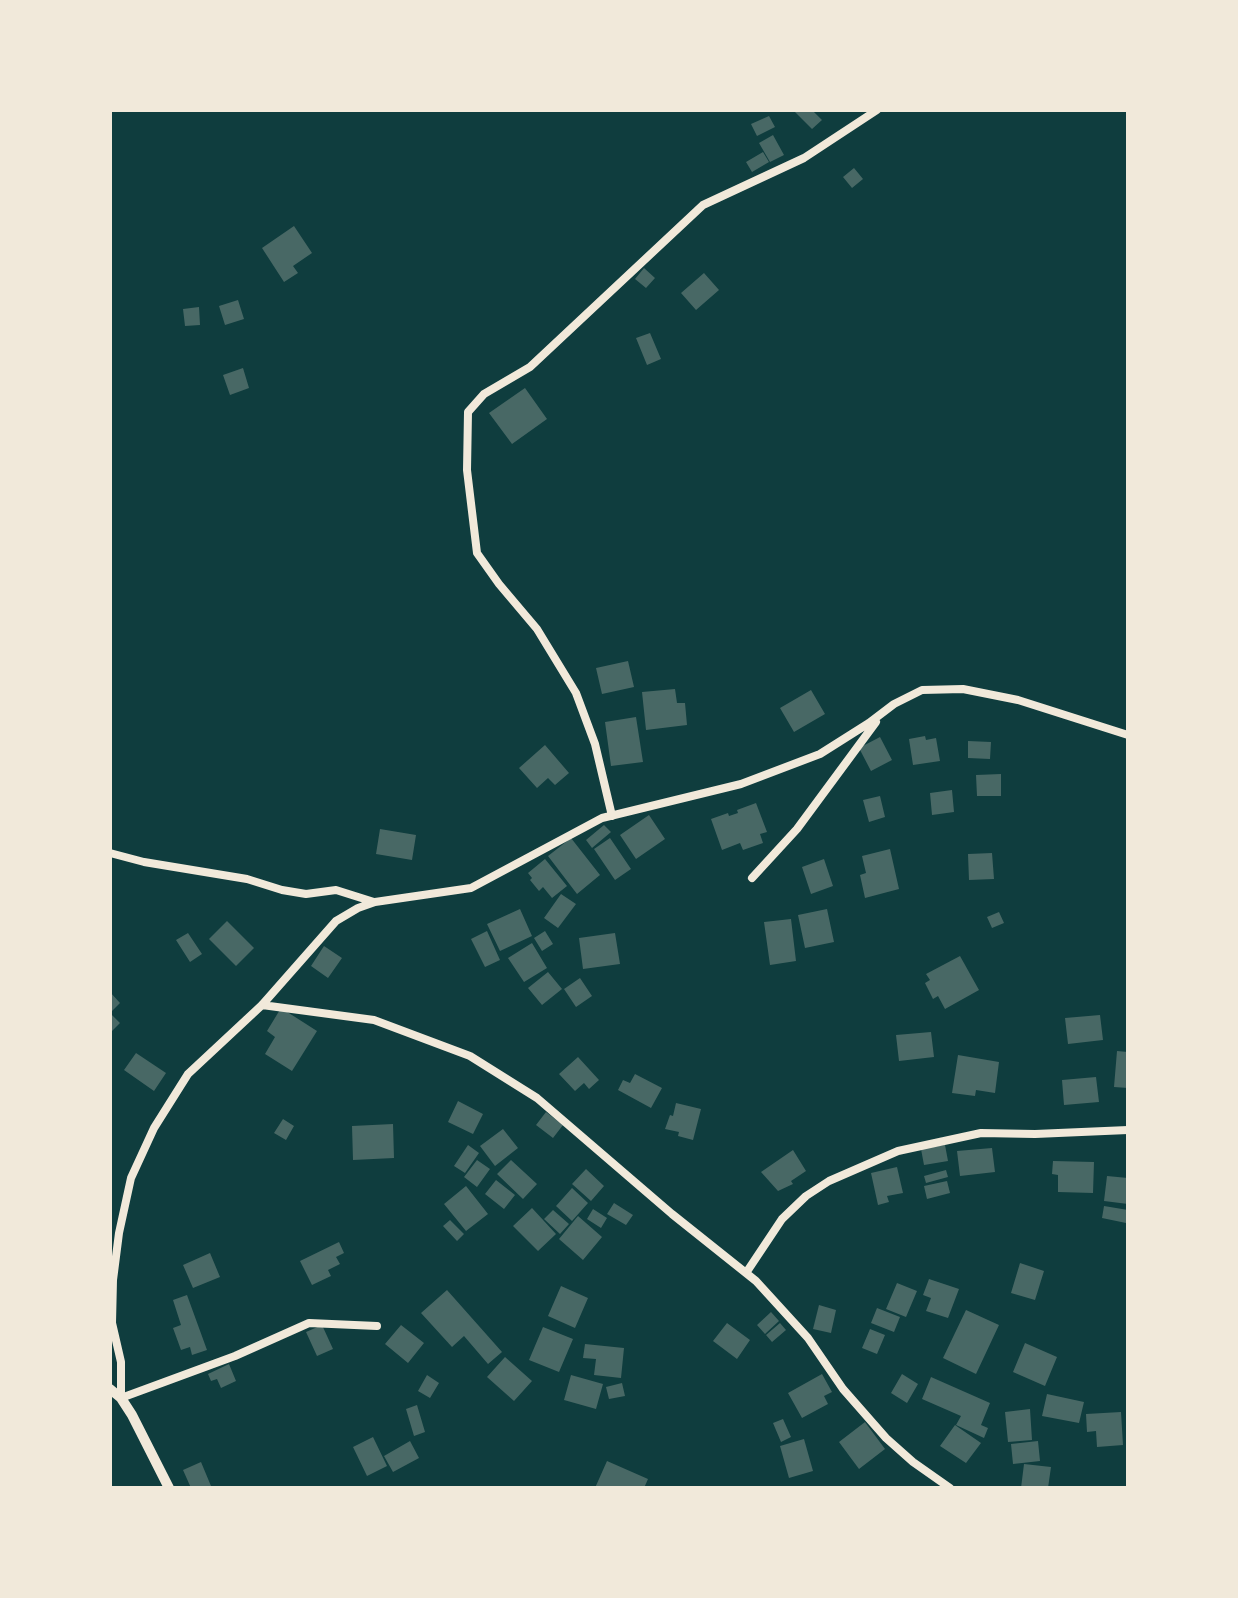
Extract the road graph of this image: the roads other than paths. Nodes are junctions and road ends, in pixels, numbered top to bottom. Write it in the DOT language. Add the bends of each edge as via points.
graph roads {
  1 [pos="877,110"];
  2 [pos="885,711"];
  3 [pos="1128,735"];
  4 [pos="612,816"];
  5 [pos="110,853"];
  6 [pos="752,878"];
  7 [pos="375,902"];
  8 [pos="262,1005"];
  9 [pos="1128,1130"];
  10 [pos="746,1273"];
  11 [pos="377,1326"];
  12 [pos="110,1389"];
  13 [pos="121,1398"];
  14 [pos="169,1488"];
  15 [pos="950,1488"];
  1 -- 4 [label="street" via="804,158 703,205 530,367 484,394 468,412 467,470 477,553 537,629 576,693"];
  2 -- 3 [label="street" via="922,690 963,689 1018,700"];
  2 -- 4 [label="street" via="820,754 781,769"];
  2 -- 6 [label="street" via="797,829"];
  4 -- 7 [label="street" via="471,888"];
  5 -- 7 [label="street" via="282,890 336,890"];
  7 -- 8 [label="street" via="336,921"];
  8 -- 10 [label="street" via="374,1020 470,1056 537,1098"];
  8 -- 13 [label="street" via="188,1074 131,1178 113,1280"];
  9 -- 10 [label="street" via="981,1133 898,1151 806,1196 782,1219"];
  10 -- 15 [label="street" via="808,1338 886,1438"];
  11 -- 13 [label="street" via="309,1323"];
  12 -- 13 [label="street"];
  13 -- 14 [label="street"];
}
